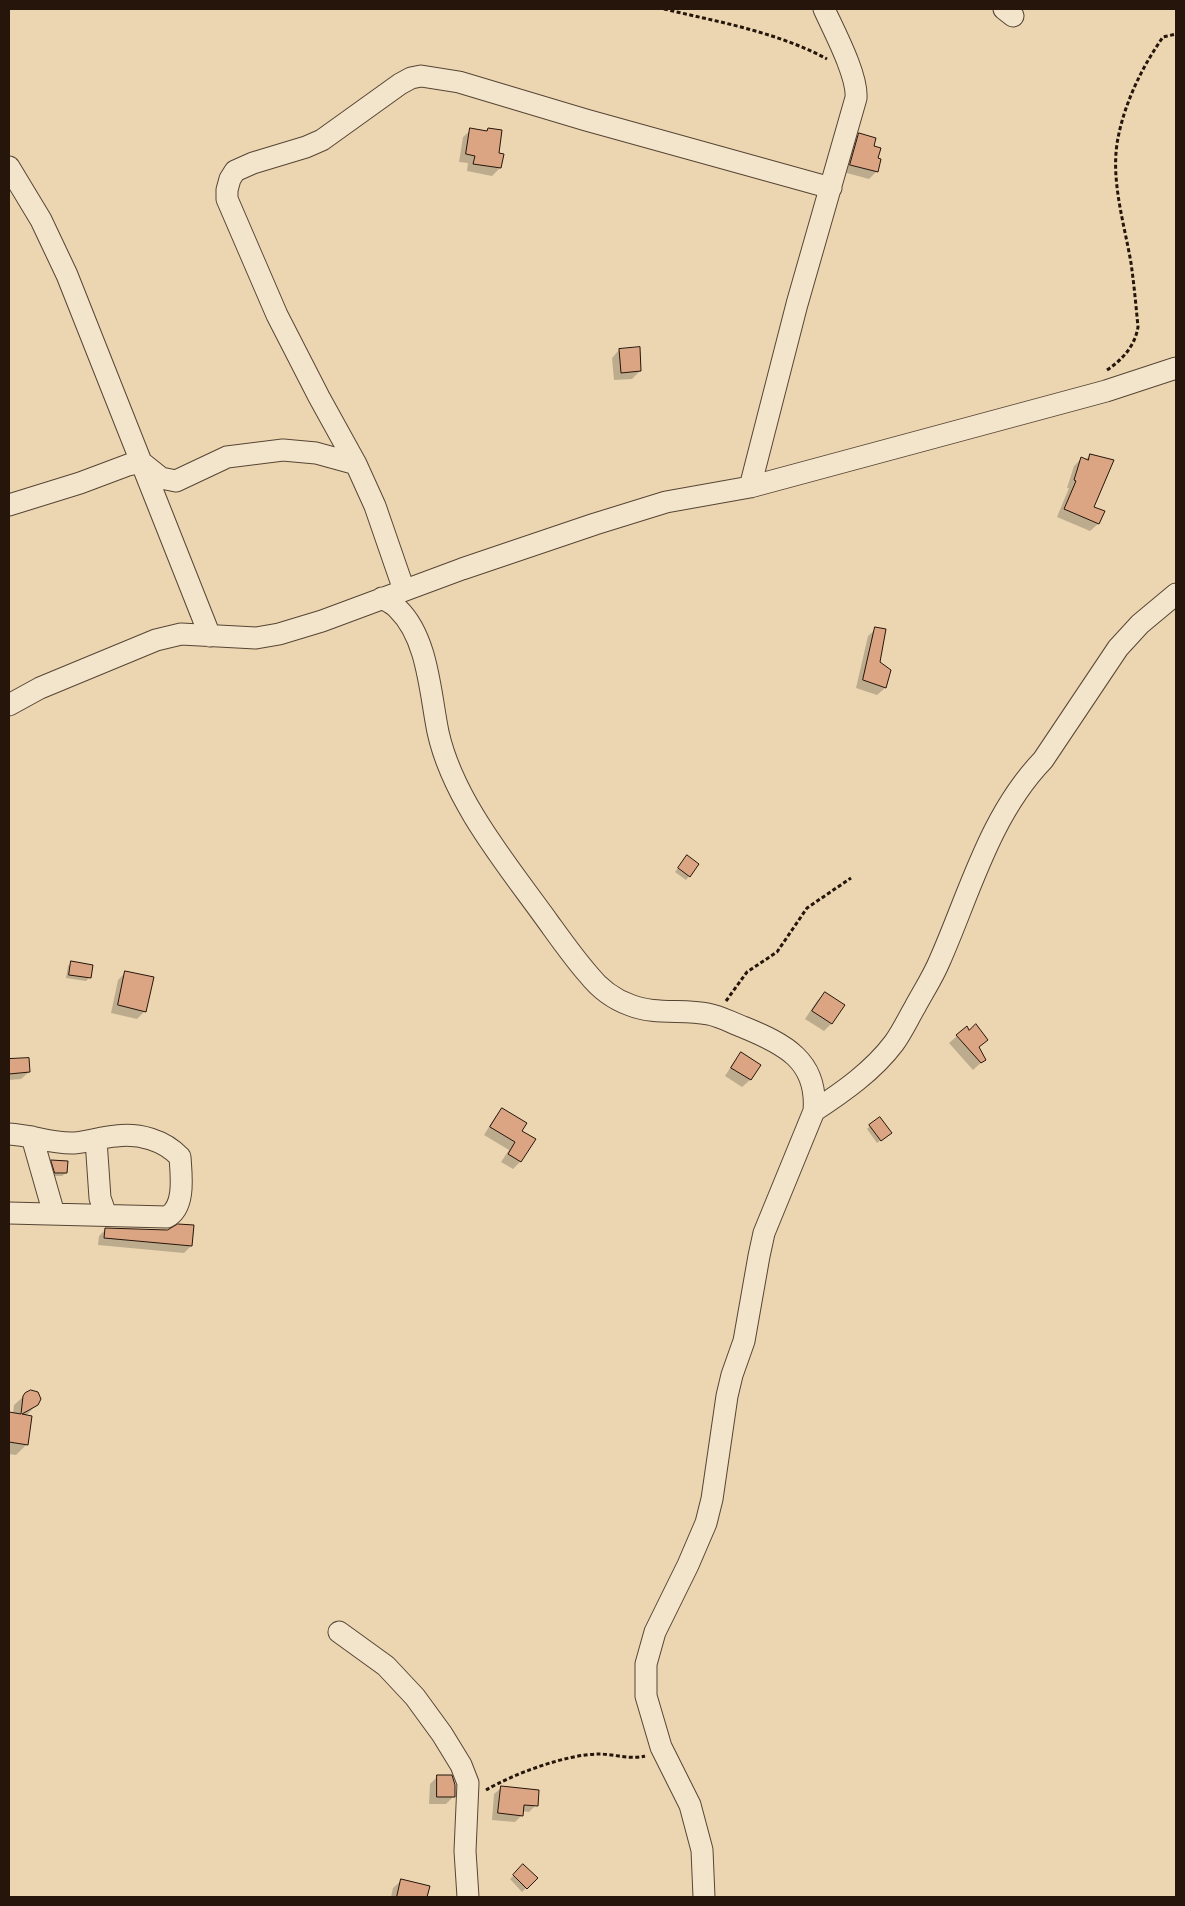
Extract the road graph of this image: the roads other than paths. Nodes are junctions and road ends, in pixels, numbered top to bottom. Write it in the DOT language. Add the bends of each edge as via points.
graph roads {
  1 [pos="824,9"];
  2 [pos="9,166"];
  3 [pos="832,188"];
  4 [pos="1176,368"];
  5 [pos="141,462"];
  6 [pos="356,464"];
  7 [pos="750,487"];
  8 [pos="9,505"];
  9 [pos="404,590"];
  10 [pos="1176,594"];
  11 [pos="382,598"];
  12 [pos="210,636"];
  13 [pos="9,705"];
  14 [pos="814,1111"];
  15 [pos="9,1134"];
  16 [pos="32,1136"];
  17 [pos="96,1140"];
  18 [pos="9,1213"];
  19 [pos="54,1214"];
  20 [pos="106,1215"];
  21 [pos="339,1632"];
  22 [pos="468,1897"];
  23 [pos="704,1897"];
  1 -- 3 [label="street" via="857,88"];
  2 -- 5 [label="street" via="41,220 67,275"];
  3 -- 6 [label="street" via="459,82 421,76 400,84 322,140 235,171 227,190 234,217 277,315"];
  3 -- 7 [label="street" via="797,304"];
  4 -- 7 [label="street" via="1106,391"];
  5 -- 6 [label="street" via="161,478 176,481 227,457 283,450 316,453"];
  5 -- 8 [label="street"];
  5 -- 12 [label="street"];
  6 -- 9 [label="street" via="375,506"];
  7 -- 9 [label="street" via="666,502"];
  9 -- 11 [label="street"];
  10 -- 14 [label="street" via="1140,624 1118,648 1043,760 1030,773 990,839 939,963 894,1043 845,1091"];
  11 -- 12 [label="street" via="278,634 256,638"];
  11 -- 14 [label="street" via="398,608 422,650 449,768 464,798 570,954 597,985 631,1006 665,1012 710,1014 769,1039 802,1062 815,1094"];
  12 -- 13 [label="street" via="181,634 156,640 40,688"];
  14 -- 23 [label="street" via="764,1233 746,1334 727,1396 706,1523 655,1632 646,1664 646,1696 661,1747 690,1805 702,1850"];
  15 -- 16 [label="street"];
  16 -- 17 [label="street" via="75,1143"];
  16 -- 19 [label="street"];
  17 -- 20 [label="street" via="100,1198"];
  17 -- 20 [label="street" via="117,1136 150,1138 172,1148 180,1157 180,1198 172,1214 167,1217"];
  18 -- 19 [label="street"];
  19 -- 20 [label="street"];
  21 -- 22 [label="street" via="386,1666 415,1697 461,1765 468,1783 465,1851"];
}
